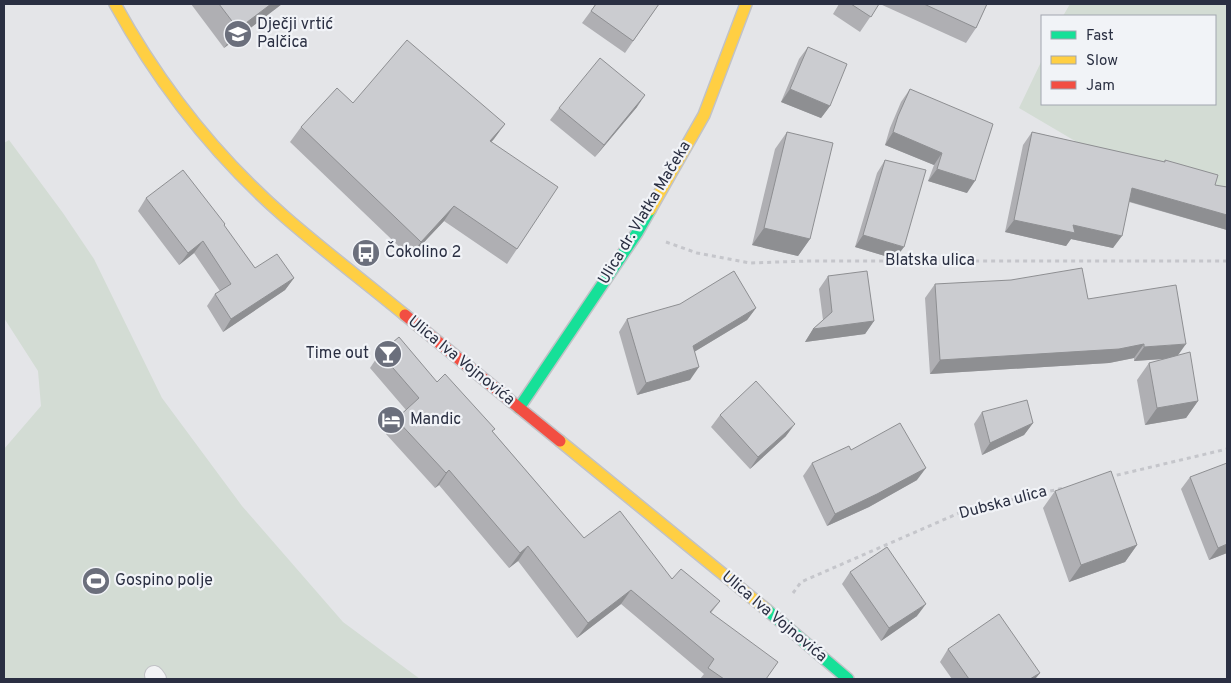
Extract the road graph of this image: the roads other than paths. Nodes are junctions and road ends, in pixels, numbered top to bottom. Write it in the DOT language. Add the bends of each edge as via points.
graph roads {
  1 [pos="115,4"];
  2 [pos="746,4"];
  3 [pos="519,408"];
  4 [pos="848,679"];
  1 -- 3 [label="main road, Ulica Iva Vojnovića" via="141,49 198,128 245,178 284,216"];
  2 -- 3 [label="main road, Ulica dr. Vlatka Mačeka" via="704,115 637,233"];
  3 -- 4 [label="main road, Ulica Iva Vojnovića"];
}
